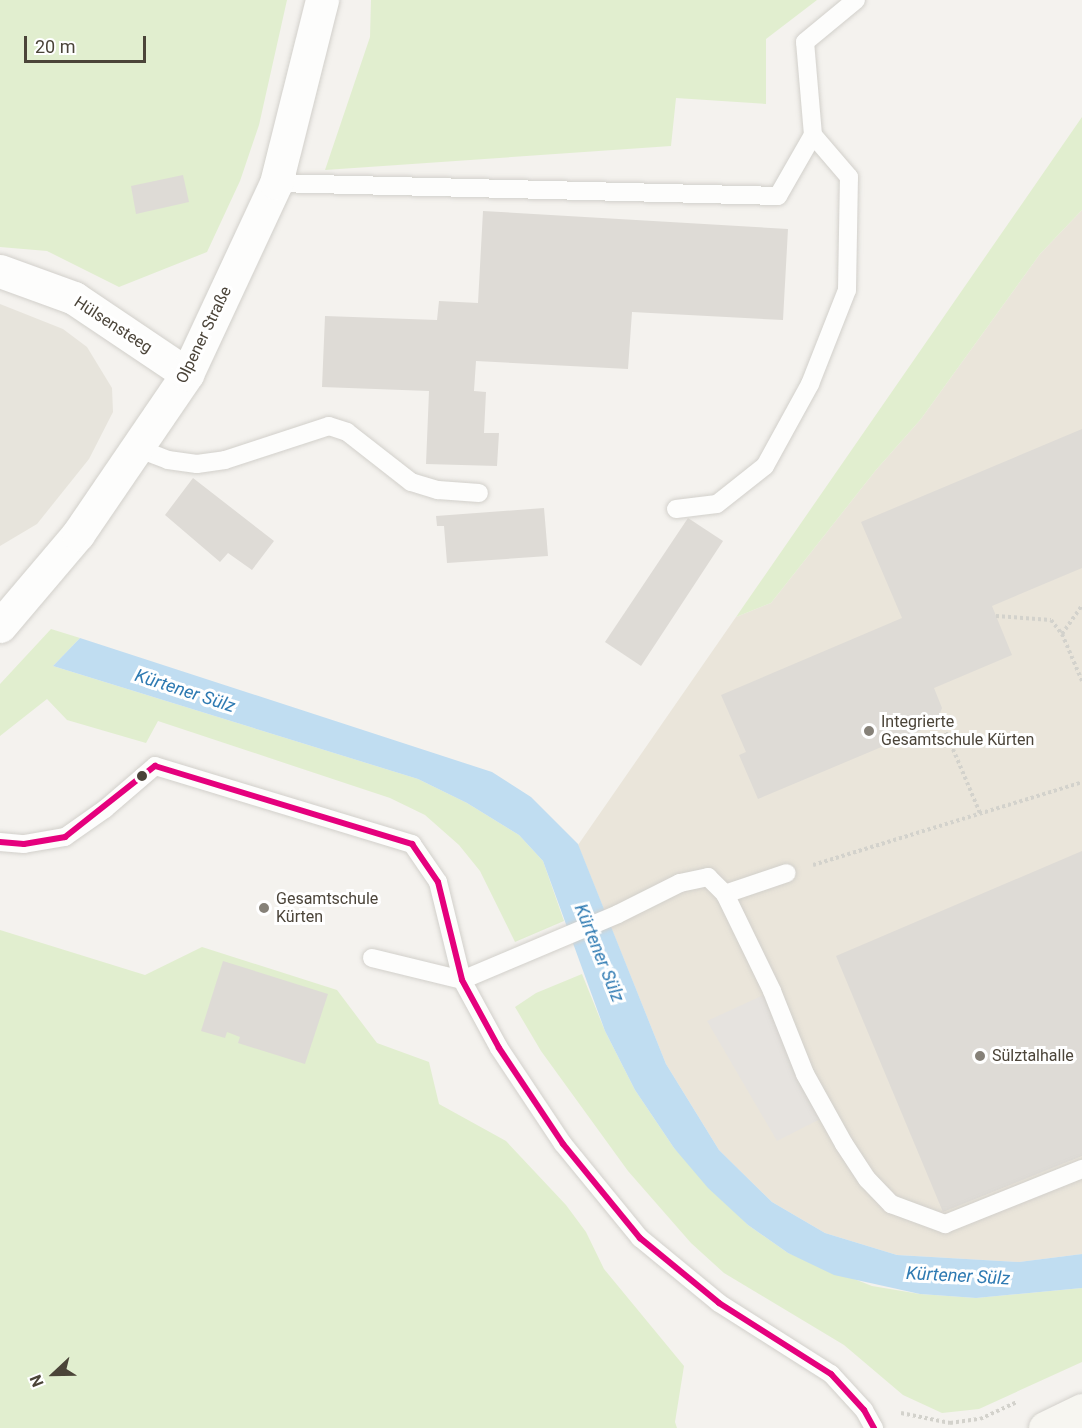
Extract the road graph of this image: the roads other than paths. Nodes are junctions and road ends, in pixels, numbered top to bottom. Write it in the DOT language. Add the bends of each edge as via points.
graph roads {
  1 [pos="322,0"];
  2 [pos="856,0"];
  3 [pos="813,135"];
  4 [pos="276,183"];
  5 [pos="0,271"];
  6 [pos="188,374"];
  7 [pos="137,448"];
  8 [pos="479,493"];
  9 [pos="676,509"];
  10 [pos="0,626"];
  11 [pos="0,842"];
  12 [pos="787,873"];
  13 [pos="725,894"];
  14 [pos="372,958"];
  15 [pos="462,980"];
  16 [pos="1082,1169"];
  17 [pos="1082,1410"];
  18 [pos="874,1428"];
  19 [pos="1045,1428"];
  1 -- 4 [label="street, Olpener Straße"];
  2 -- 3 [label="lane" via="805,42"];
  3 -- 4 [label="lane" via="778,196"];
  3 -- 9 [label="lane" via="849,177 847,290 810,384 765,466 717,504"];
  4 -- 6 [label="street, Olpener Straße"];
  5 -- 6 [label="street, Hülsensteeg" via="74,298"];
  6 -- 7 [label="street, Olpener Straße"];
  7 -- 8 [label="lane" via="168,460 197,464 225,460 329,426 347,432 411,482 438,490"];
  7 -- 10 [label="street, Olpener Straße" via="78,534"];
  11 -- 15 [label="lane" via="24,844 65,837 155,766 214,781 412,844 438,882"];
  12 -- 13 [label="lane"];
  13 -- 15 [label="lane" via="708,877 680,883 618,914"];
  13 -- 16 [label="lane" via="772,991 805,1074 861,1170 891,1204 945,1224"];
  14 -- 15 [label="lane"];
  15 -- 18 [label="lane" via="499,1048 563,1144 640,1238 719,1304 831,1374 864,1410"];
  17 -- 19 [label="main road"];
}
